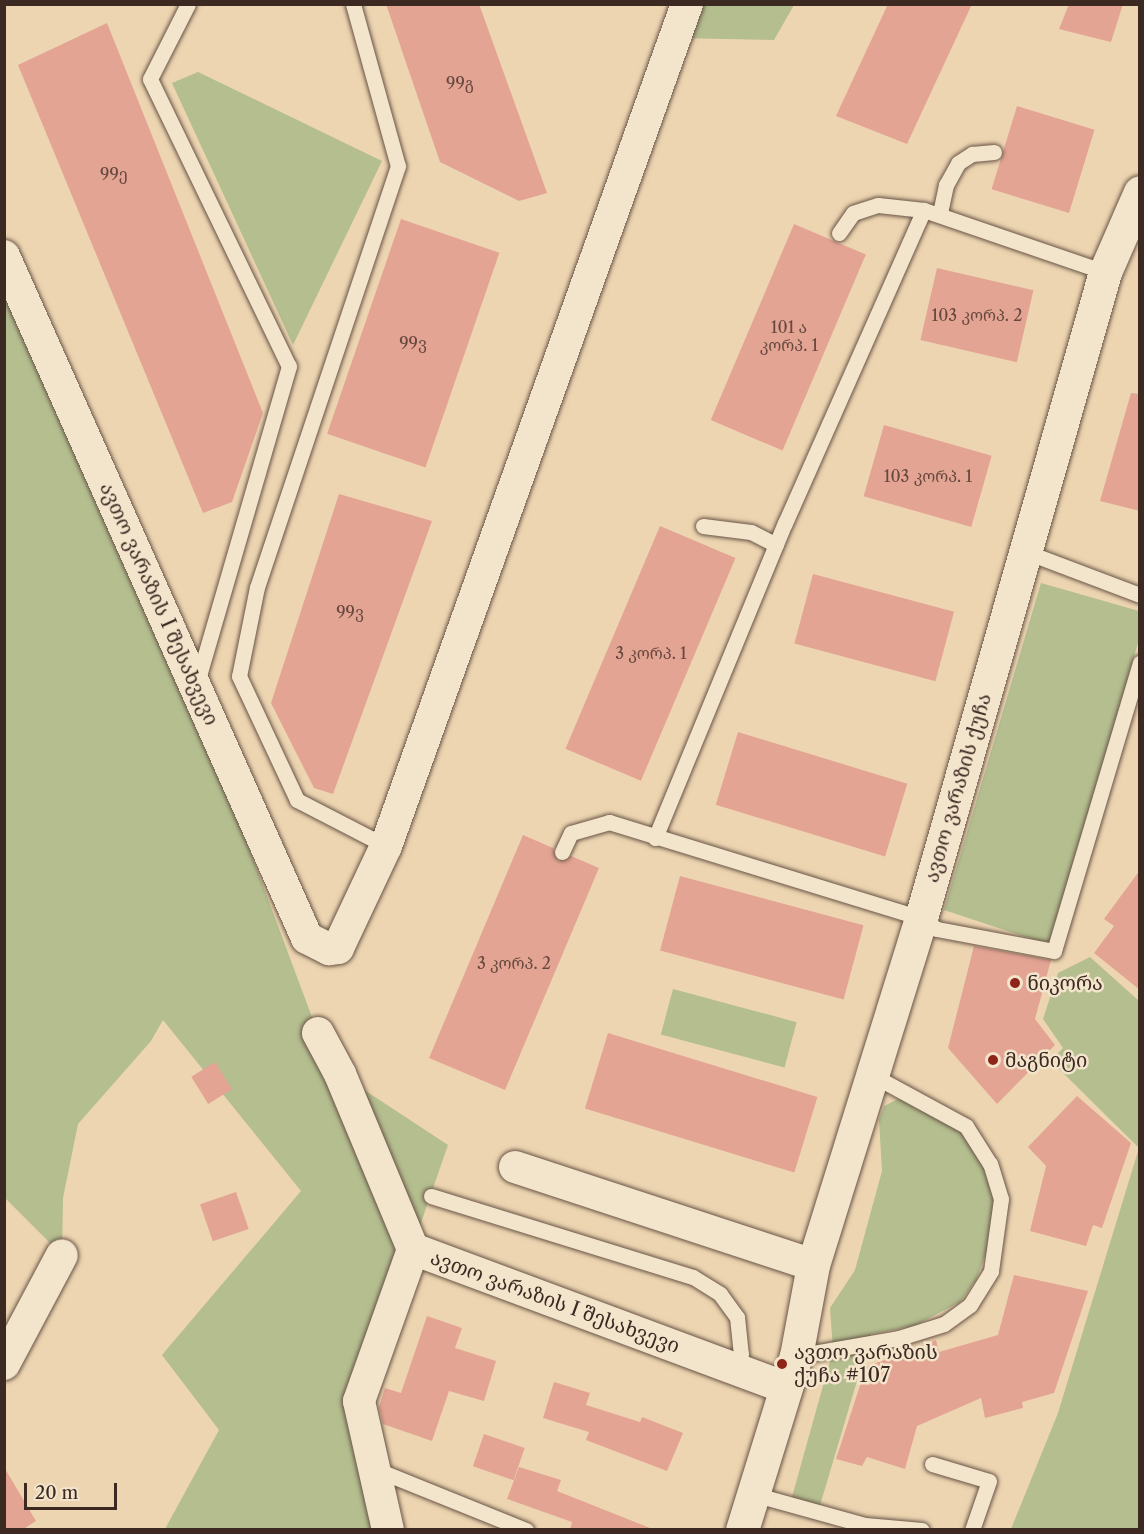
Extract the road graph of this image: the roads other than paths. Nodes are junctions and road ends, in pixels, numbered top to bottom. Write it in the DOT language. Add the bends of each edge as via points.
graph roads {
  1 [pos="188,4"];
  2 [pos="353,4"];
  3 [pos="687,4"];
  4 [pos="994,152"];
  5 [pos="924,210"];
  6 [pos="940,213"];
  7 [pos="1134,220"];
  8 [pos="839,233"];
  9 [pos="4,256"];
  10 [pos="1105,272"];
  11 [pos="703,526"];
  12 [pos="776,545"];
  13 [pos="1026,552"];
  14 [pos="1140,595"];
  15 [pos="1140,663"];
  16 [pos="196,687"];
  17 [pos="656,838"];
  18 [pos="386,846"];
  19 [pos="562,852"];
  20 [pos="921,918"];
  21 [pos="318,1033"];
  22 [pos="872,1075"];
  23 [pos="515,1167"];
  24 [pos="431,1196"];
  25 [pos="413,1249"];
  26 [pos="62,1255"];
  27 [pos="813,1265"];
  28 [pos="796,1356"];
  29 [pos="4,1364"];
  30 [pos="735,1369"];
  31 [pos="785,1387"];
  32 [pos="932,1464"];
  33 [pos="375,1469"];
  34 [pos="753,1494"];
  35 [pos="388,1530"];
  36 [pos="526,1530"];
  37 [pos="742,1530"];
  38 [pos="922,1530"];
  39 [pos="972,1530"];
  1 -- 16 [label="lane" via="150,79 289,366"];
  2 -- 18 [label="lane" via="398,166 257,587 239,676 297,800"];
  3 -- 18 [label="street"];
  4 -- 6 [label="lane" via="972,154 958,163 946,185"];
  5 -- 6 [label="lane"];
  5 -- 8 [label="lane" via="879,205 853,213"];
  5 -- 12 [label="lane"];
  6 -- 10 [label="lane"];
  7 -- 10 [label="street, ავთო ვარაზის ქუჩა"];
  9 -- 16 [label="street, ავთო ვარაზის I შესახვევი"];
  10 -- 13 [label="street, ავთო ვარაზის ქუჩა"];
  11 -- 12 [label="lane" via="752,532"];
  12 -- 17 [label="lane"];
  13 -- 14 [label="lane"];
  13 -- 20 [label="street, ავთო ვარაზის ქუჩა"];
  15 -- 20 [label="lane" via="1054,951 938,928"];
  16 -- 18 [label="street, ავთო ვარაზის I შესახვევი" via="307,938 338,948"];
  17 -- 19 [label="lane" via="633,827 599,823 571,833"];
  17 -- 20 [label="lane"];
  20 -- 22 [label="street, ავთო ვარაზის ქუჩა"];
  21 -- 25 [label="street, ავთო ვარაზის I შესახვევი" via="340,1074"];
  22 -- 27 [label="street, ავთო ვარაზის ქუჩა"];
  22 -- 28 [label="lane" via="966,1126 990,1164 1000,1199 991,1271 970,1305 944,1324 899,1338"];
  23 -- 27 [label="street"];
  24 -- 30 [label="lane" via="693,1276 720,1294 737,1317 741,1354"];
  25 -- 30 [label="street, ავთო ვარაზის I შესახვევი"];
  25 -- 33 [label="street" via="359,1401"];
  26 -- 29 [label="street"];
  27 -- 28 [label="street, ავთო ვარაზის ქუჩა"];
  28 -- 31 [label="street, ავთო ვარაზის ქუჩა"];
  30 -- 31 [label="street, ავთო ვარაზის I შესახვევი"];
  31 -- 34 [label="street, ავთო ვარაზის ქუჩა"];
  32 -- 39 [label="lane" via="989,1481"];
  33 -- 35 [label="street"];
  33 -- 36 [label="lane"];
  34 -- 37 [label="street, ავთო ვარაზის ქუჩა"];
  34 -- 38 [label="lane" via="865,1525"];
}
